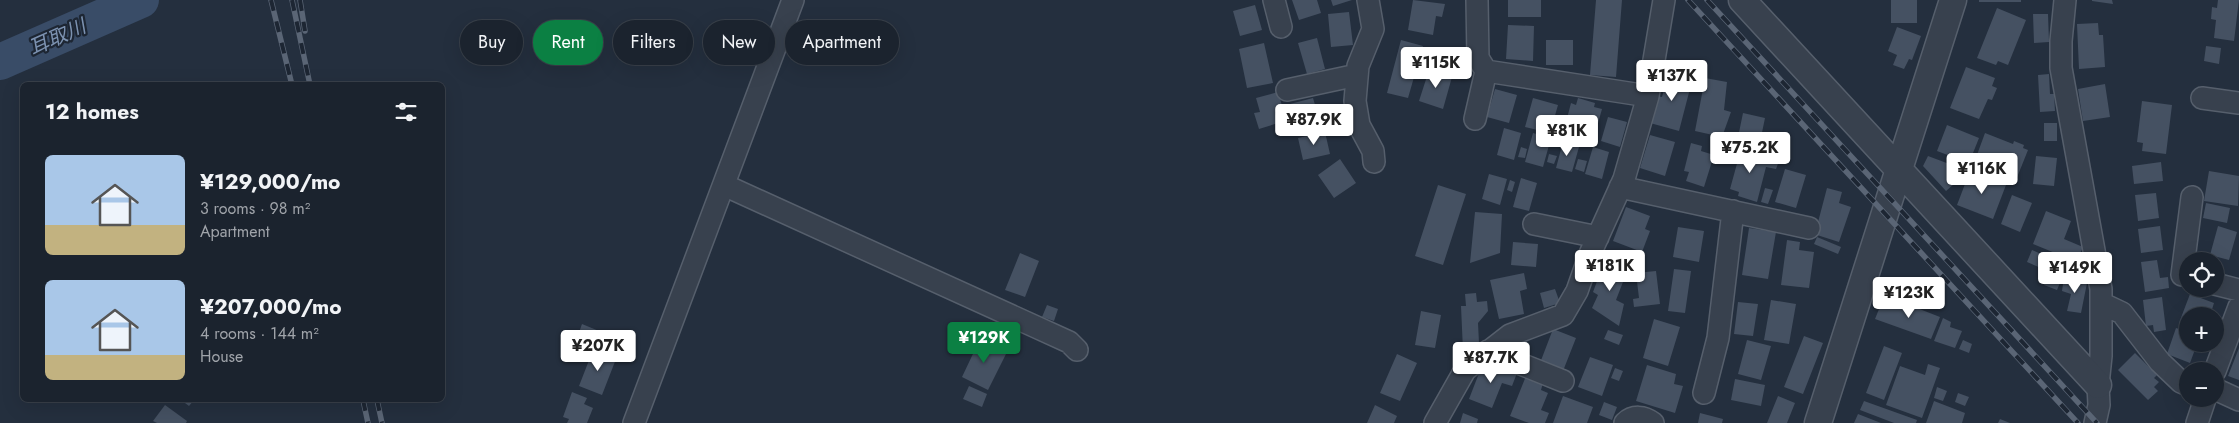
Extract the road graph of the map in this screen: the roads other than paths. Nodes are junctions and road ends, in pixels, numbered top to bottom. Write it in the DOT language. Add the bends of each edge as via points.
graph roads {
  1 [pos="792,0"];
  2 [pos="1274,0"];
  3 [pos="1368,0"];
  4 [pos="1478,0"];
  5 [pos="1664,0"];
  6 [pos="1742,0"];
  7 [pos="1953,0"];
  8 [pos="2065,0"];
  9 [pos="1281,27"];
  10 [pos="1486,71"];
  11 [pos="1357,75"];
  12 [pos="1287,90"];
  13 [pos="1648,96"];
  14 [pos="2202,98"];
  15 [pos="2239,103"];
  16 [pos="1475,119"];
  17 [pos="1374,162"];
  18 [pos="1899,171"];
  19 [pos="724,184"];
  20 [pos="1620,187"];
  21 [pos="2192,197"];
  22 [pos="1733,212"];
  23 [pos="1534,224"];
  24 [pos="1809,228"];
  25 [pos="1598,237"];
  26 [pos="2185,252"];
  27 [pos="2224,286"];
  28 [pos="2239,290"];
  29 [pos="2101,303"];
  30 [pos="2239,307"];
  31 [pos="1077,350"];
  32 [pos="1488,351"];
  33 [pos="2218,362"];
  34 [pos="2179,380"];
  35 [pos="1564,381"];
  36 [pos="2098,385"];
  37 [pos="1704,393"];
  38 [pos="2224,393"];
  39 [pos="2239,400"];
  40 [pos="2202,407"];
  41 [pos="634,423"];
  42 [pos="1436,423"];
  43 [pos="1625,423"];
  44 [pos="1653,423"];
  45 [pos="1818,423"];
  46 [pos="2095,423"];
  47 [pos="2197,423"];
  1 -- 19 [label="street"];
  2 -- 9 [label="street"];
  3 -- 11 [label="street" via="1373,29"];
  4 -- 10 [label="street" via="1478,58"];
  5 -- 13 [label="street"];
  6 -- 18 [label="street"];
  7 -- 18 [label="street"];
  8 -- 29 [label="street" via="2061,68"];
  10 -- 13 [label="street"];
  10 -- 16 [label="street"];
  11 -- 12 [label="street"];
  11 -- 17 [label="street" via="1355,101 1359,125 1373,151"];
  13 -- 20 [label="street"];
  14 -- 15 [label="street"];
  18 -- 36 [label="street"];
  18 -- 45 [label="street"];
  19 -- 31 [label="street" via="1069,342"];
  19 -- 41 [label="street"];
  20 -- 22 [label="street"];
  20 -- 25 [label="street"];
  21 -- 26 [label="street"];
  22 -- 24 [label="street"];
  22 -- 37 [label="street" via="1718,338"];
  23 -- 25 [label="street"];
  25 -- 32 [label="street" via="1563,315 1510,335"];
  27 -- 28 [label="street"];
  29 -- 34 [label="street" via="2122,313 2160,362"];
  29 -- 36 [label="street"];
  30 -- 33 [label="street"];
  32 -- 35 [label="street"];
  32 -- 42 [label="street" via="1465,370"];
  36 -- 46 [label="street" via="2100,405"];
  38 -- 39 [label="street"];
  40 -- 47 [label="street"];
  43 -- 44 [label="street" via="1637,417"];
}
